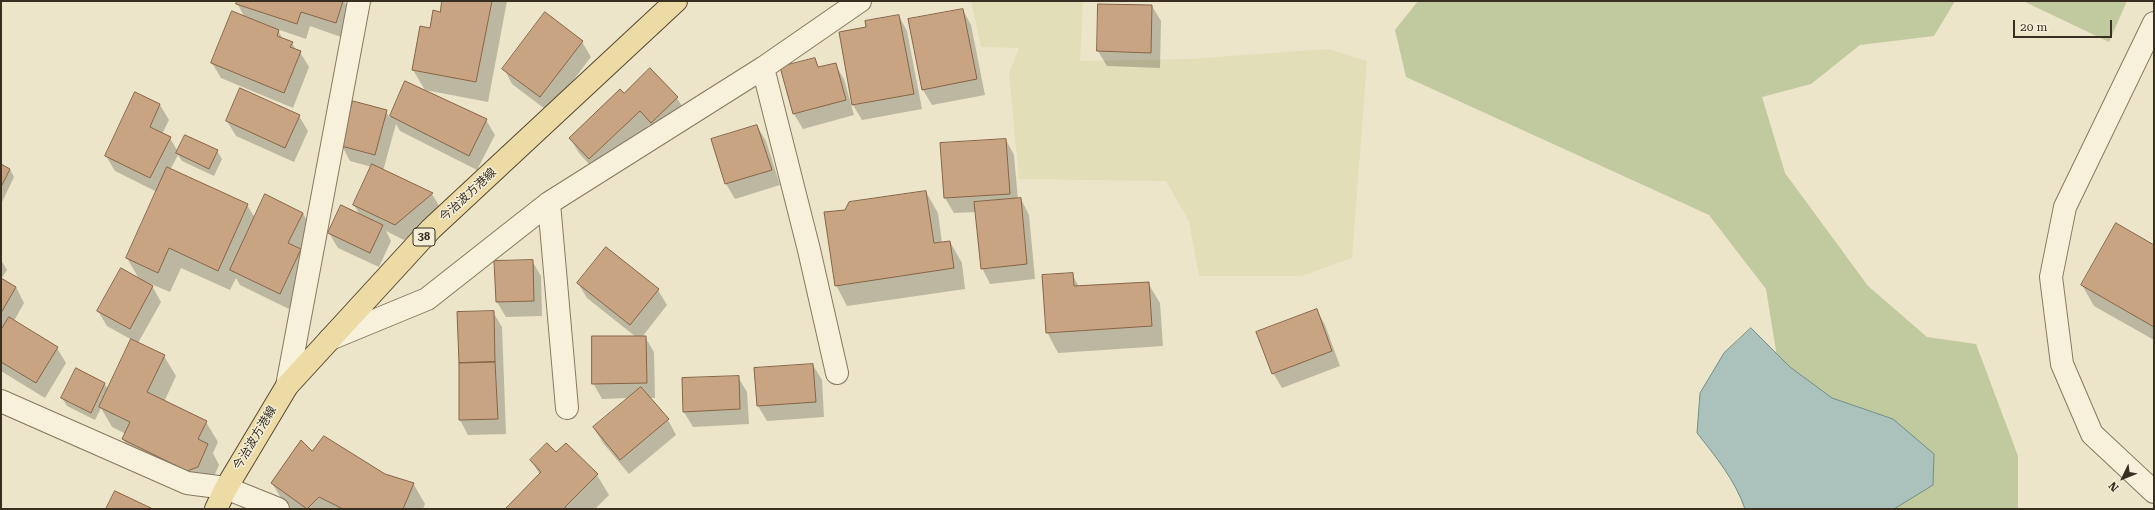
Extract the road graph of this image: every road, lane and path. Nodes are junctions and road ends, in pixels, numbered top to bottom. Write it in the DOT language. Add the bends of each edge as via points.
graph roads {
  1 [pos="359,1"];
  2 [pos="676,1"];
  3 [pos="860,1"];
  4 [pos="2154,23"];
  5 [pos="763,68"];
  6 [pos="548,203"];
  7 [pos="330,339"];
  8 [pos="837,373"];
  9 [pos="287,386"];
  10 [pos="1,401"];
  11 [pos="567,408"];
  12 [pos="226,488"];
  13 [pos="2154,492"];
  14 [pos="216,509"];
  15 [pos="278,509"];
  1 -- 9 [label="street"];
  2 -- 7 [label="main road, 今治波方港線 / 38" via="431,229"];
  3 -- 5 [label="street"];
  4 -- 13 [label="street" via="2065,207 2051,277 2062,364 2092,434"];
  5 -- 6 [label="street"];
  5 -- 8 [label="street"];
  6 -- 7 [label="street" via="427,299"];
  6 -- 11 [label="street"];
  7 -- 9 [label="main road, 今治波方港線 / 38"];
  9 -- 12 [label="main road, 今治波方港線 / 38"];
  10 -- 12 [label="street" via="188,483"];
  12 -- 14 [label="main road, 今治波方港線 / 38"];
  12 -- 15 [label="street"];
}
